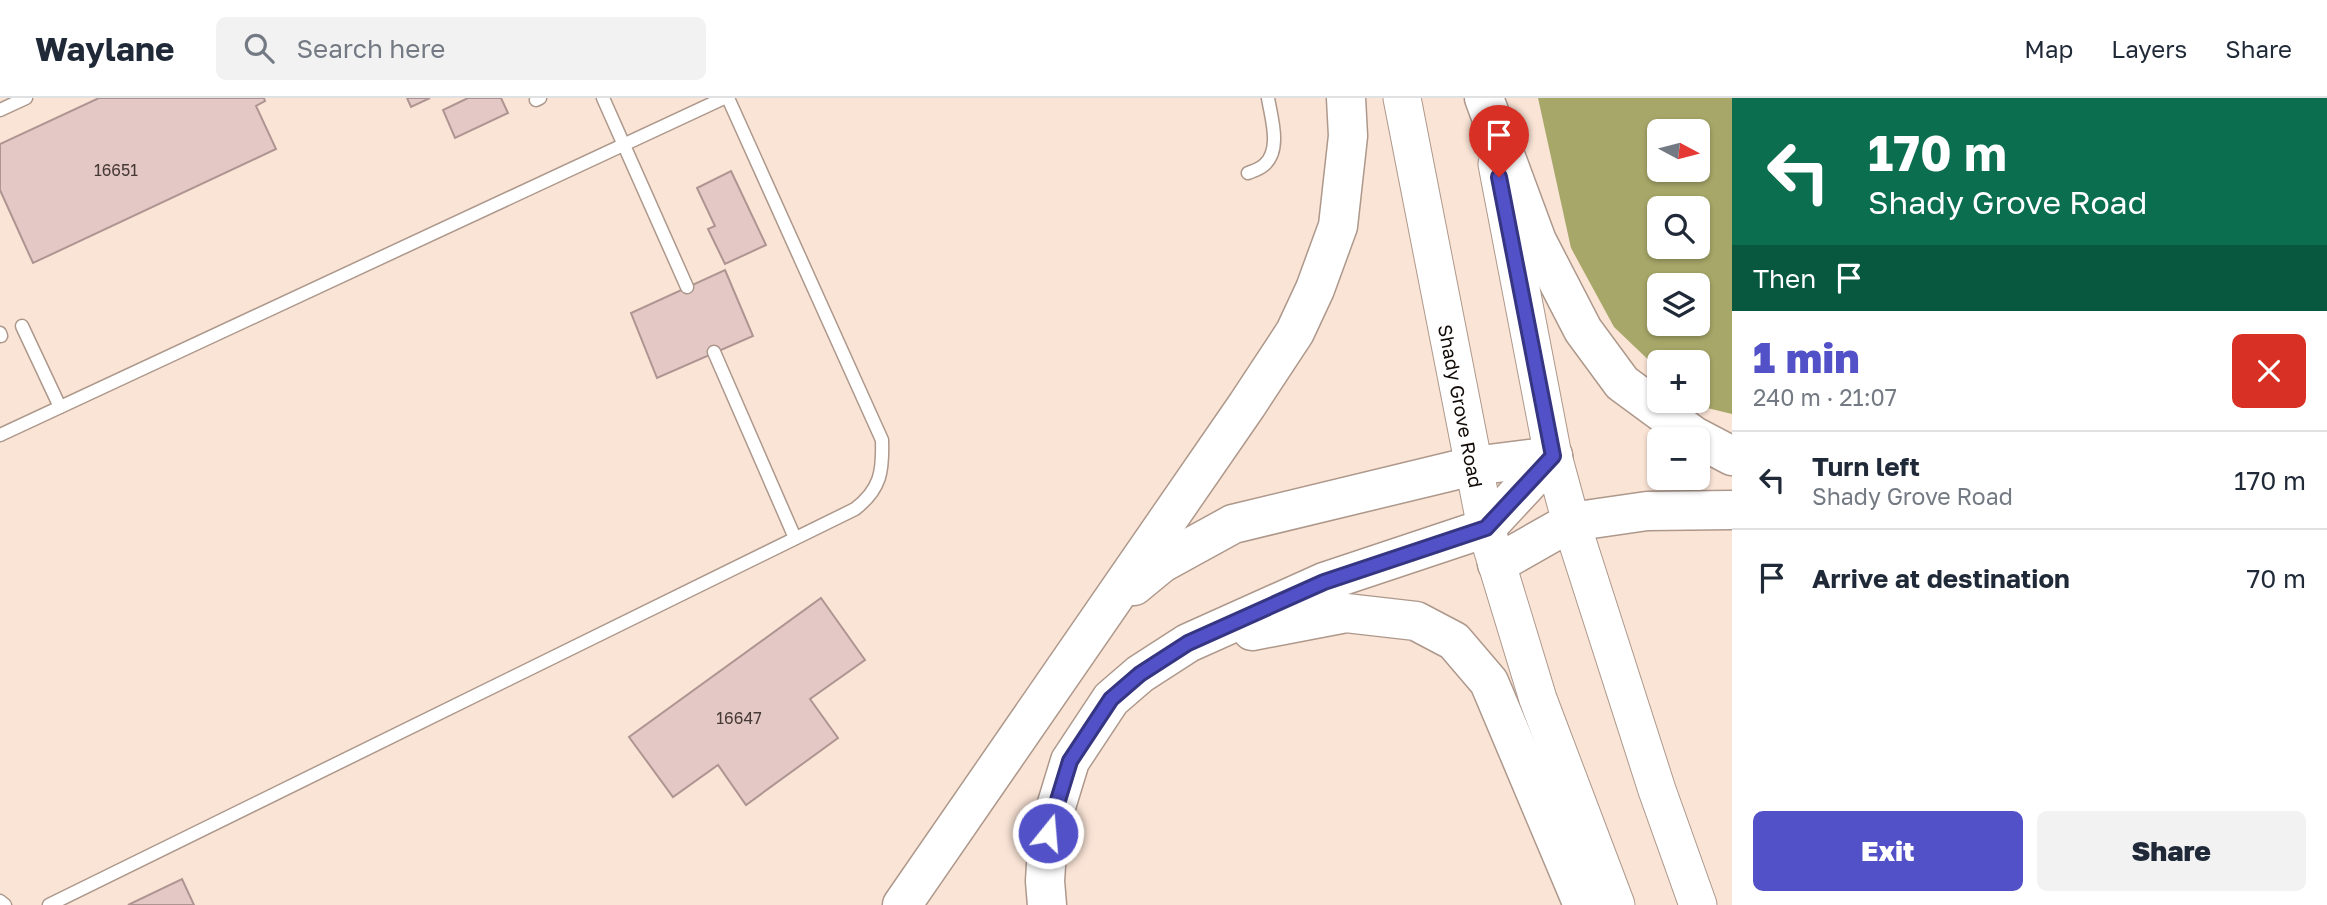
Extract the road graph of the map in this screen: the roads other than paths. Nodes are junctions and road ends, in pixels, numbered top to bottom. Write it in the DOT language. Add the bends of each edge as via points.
graph roads {
  1 [pos="26,98"];
  2 [pos="603,98"];
  3 [pos="726,98"];
  4 [pos="1268,98"];
  5 [pos="1346,98"];
  6 [pos="1402,98"];
  7 [pos="1484,98"];
  8 [pos="0,110"];
  9 [pos="624,144"];
  10 [pos="1248,173"];
  11 [pos="687,288"];
  12 [pos="22,326"];
  13 [pos="714,352"];
  14 [pos="60,407"];
  15 [pos="0,435"];
  16 [pos="1553,456"];
  17 [pos="1732,456"];
  18 [pos="1473,466"];
  19 [pos="1732,510"];
  20 [pos="1571,522"];
  21 [pos="1486,528"];
  22 [pos="795,538"];
  23 [pos="1497,564"];
  24 [pos="1105,609"];
  25 [pos="1188,643"];
  26 [pos="0,901"];
  27 [pos="5,905"];
  28 [pos="50,905"];
  29 [pos="902,905"];
  30 [pos="1047,905"];
  31 [pos="1583,905"];
  32 [pos="1616,905"];
  33 [pos="1698,905"];
  1 -- 8 [label="lane"];
  2 -- 9 [label="lane"];
  3 -- 9 [label="lane"];
  3 -- 22 [label="lane" via="882,440 878,482 869,498"];
  4 -- 10 [label="lane" via="1273,147 1265,165"];
  5 -- 24 [label="highway" via="1348,136 1338,226 1295,332"];
  6 -- 18 [label="main road, Shady Grove Road"];
  7 -- 16 [label="main road"];
  7 -- 17 [label="highway" via="1537,241 1583,330 1622,383 1694,436"];
  9 -- 11 [label="lane"];
  9 -- 14 [label="lane"];
  12 -- 14 [label="lane"];
  13 -- 22 [label="lane"];
  14 -- 15 [label="lane"];
  16 -- 18 [label="highway"];
  16 -- 20 [label="main road"];
  16 -- 21 [label="highway"];
  18 -- 21 [label="main road, Shady Grove Road"];
  18 -- 24 [label="highway" via="1233,524 1162,563"];
  19 -- 20 [label="highway" via="1647,512"];
  20 -- 23 [label="highway"];
  20 -- 33 [label="main road"];
  21 -- 23 [label="main road, Shady Grove Road"];
  21 -- 25 [label="highway" via="1324,582"];
  22 -- 28 [label="lane"];
  23 -- 32 [label="main road, Shady Grove Road" via="1538,699"];
  24 -- 29 [label="highway"];
  25 -- 30 [label="highway" via="1111,699 1070,761 1048,833"];
  25 -- 31 [label="highway" via="1346,613 1416,621 1454,641 1489,682"];
  26 -- 27 [label="lane"];
}
